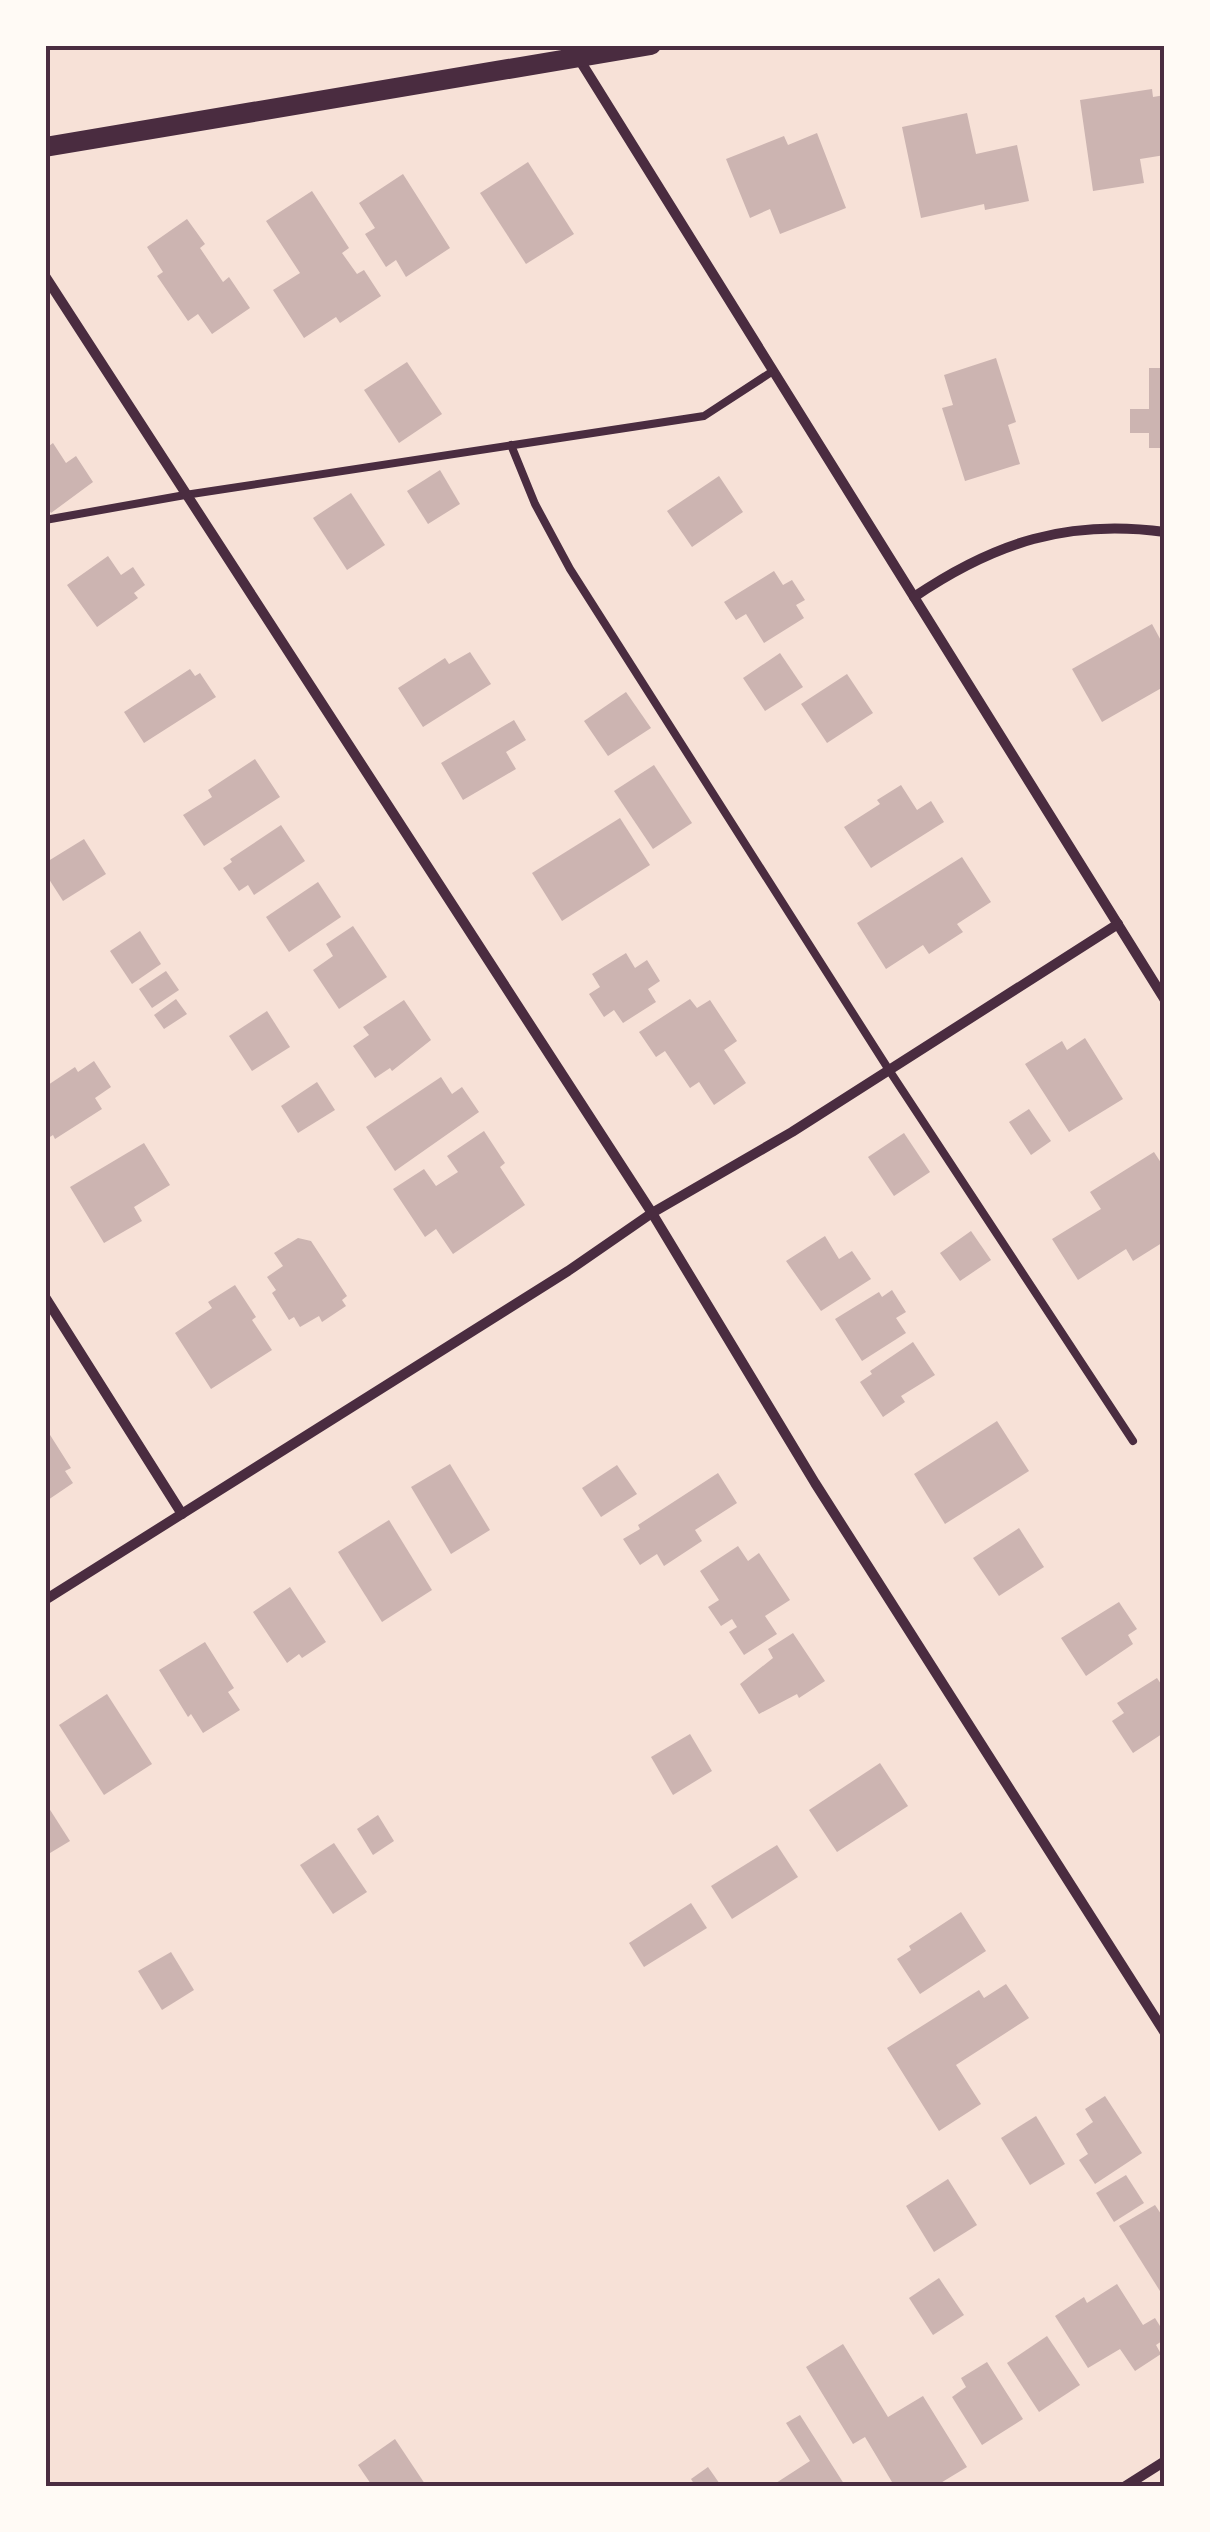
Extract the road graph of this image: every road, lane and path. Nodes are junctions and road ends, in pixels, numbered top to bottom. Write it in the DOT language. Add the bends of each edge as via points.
graph roads {
  1 [pos="651,45"];
  2 [pos="578,58"];
  3 [pos="45,147"];
  4 [pos="45,276"];
  5 [pos="773,371"];
  6 [pos="511,445"];
  7 [pos="185,496"];
  8 [pos="45,520"];
  9 [pos="1165,532"];
  10 [pos="914,597"];
  11 [pos="1118,924"];
  12 [pos="1165,1000"];
  13 [pos="888,1070"];
  14 [pos="652,1214"];
  15 [pos="45,1297"];
  16 [pos="1133,1441"];
  17 [pos="182,1514"];
  18 [pos="45,1600"];
  19 [pos="1165,2033"];
  20 [pos="1165,2462"];
  21 [pos="1124,2487"];
  1 -- 2 [label="main road"];
  2 -- 3 [label="main road"];
  2 -- 5 [label="street"];
  4 -- 7 [label="street"];
  5 -- 6 [label="lane" via="704,416"];
  5 -- 10 [label="street"];
  6 -- 7 [label="lane"];
  6 -- 13 [label="lane" via="570,568"];
  7 -- 8 [label="lane"];
  7 -- 14 [label="street"];
  9 -- 10 [label="street" via="1129,527 1050,534 1006,547"];
  10 -- 11 [label="street"];
  11 -- 12 [label="street"];
  11 -- 13 [label="street"];
  13 -- 14 [label="street"];
  13 -- 16 [label="lane"];
  14 -- 17 [label="street"];
  14 -- 19 [label="street" via="814,1483"];
  15 -- 17 [label="street"];
  17 -- 18 [label="street"];
  20 -- 21 [label="street"];
}
